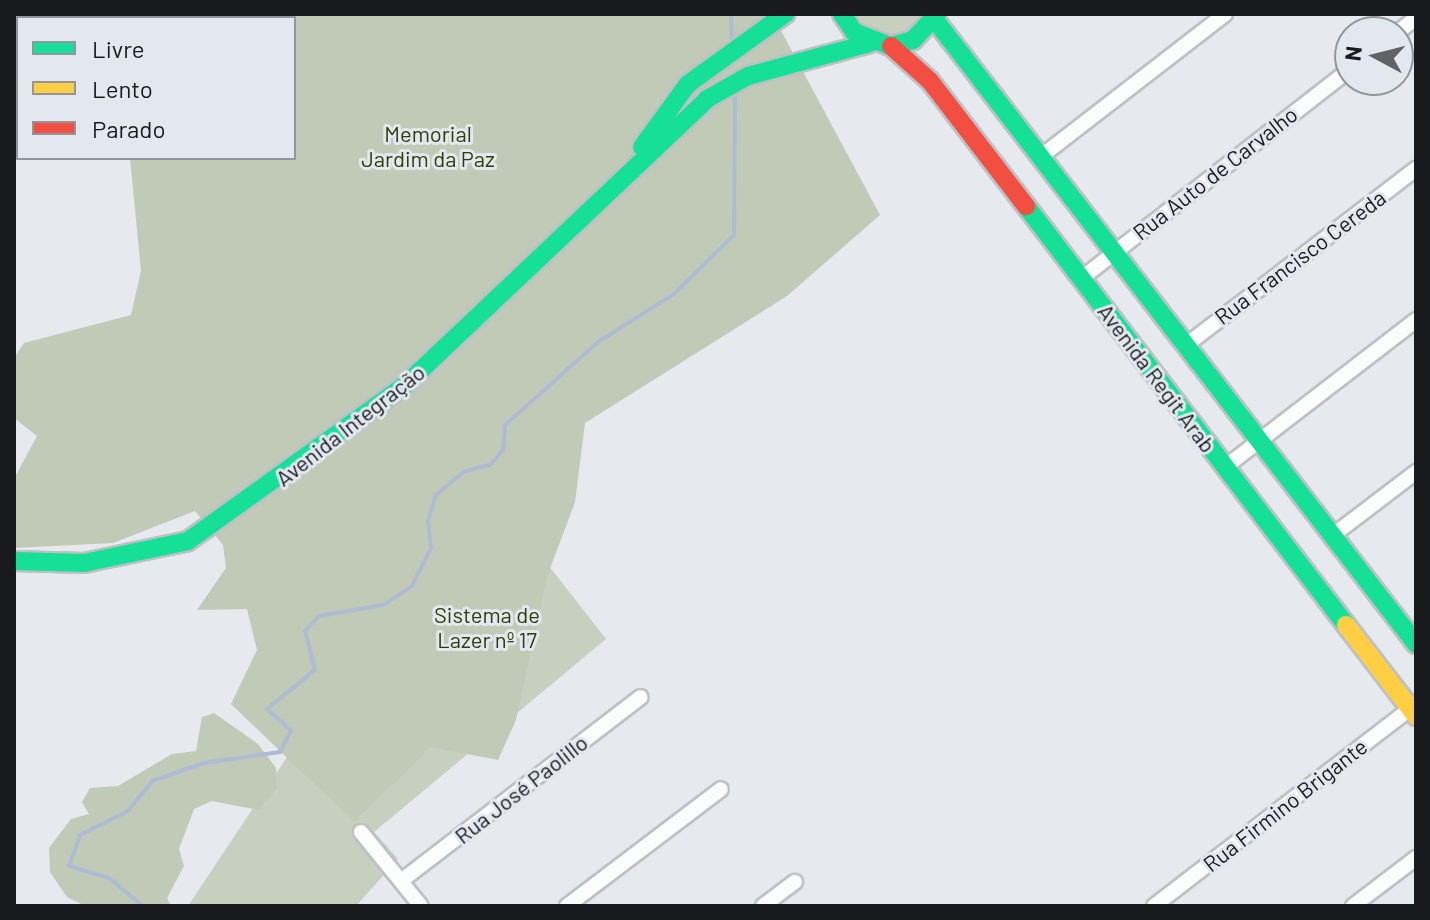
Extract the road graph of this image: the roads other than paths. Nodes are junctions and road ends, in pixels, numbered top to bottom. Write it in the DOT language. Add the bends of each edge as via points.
graph roads {
  1 [pos="785,14"];
  2 [pos="842,14"];
  3 [pos="1225,14"];
  4 [pos="936,17"];
  5 [pos="870,43"];
  6 [pos="891,46"];
  7 [pos="1334,81"];
  8 [pos="1039,158"];
  9 [pos="1416,169"];
  10 [pos="628,170"];
  11 [pos="1112,252"];
  12 [pos="1082,278"];
  13 [pos="1416,320"];
  14 [pos="1185,346"];
  15 [pos="1258,442"];
  16 [pos="1224,468"];
  17 [pos="1416,472"];
  18 [pos="1332,536"];
  19 [pos="14,561"];
  20 [pos="1413,632"];
  21 [pos="641,697"];
  22 [pos="1414,709"];
  23 [pos="721,789"];
  24 [pos="361,832"];
  25 [pos="1416,858"];
  26 [pos="401,881"];
  27 [pos="795,882"];
  28 [pos="421,906"];
  29 [pos="567,906"];
  30 [pos="763,906"];
  31 [pos="1154,906"];
  32 [pos="1353,906"];
  1 -- 10 [label="main road, Avenida Integração" via="688,84"];
  2 -- 5 [label="main road"];
  3 -- 8 [label="street"];
  4 -- 6 [label="main road" via="913,40"];
  4 -- 8 [label="main road, Avenida Regit Arab"];
  5 -- 6 [label="main road"];
  5 -- 10 [label="main road, Avenida Integração" via="734,84"];
  6 -- 12 [label="main road, Avenida Regit Arab" via="930,81"];
  7 -- 11 [label="street, Rua Auto de Carvalho"];
  8 -- 11 [label="main road, Avenida Regit Arab"];
  9 -- 14 [label="street, Rua Francisco Cereda"];
  10 -- 19 [label="main road, Avenida Integração" via="405,385 253,500 188,541 137,556 52,565"];
  11 -- 12 [label="street, Rua Auto de Carvalho"];
  11 -- 14 [label="main road, Avenida Regit Arab"];
  12 -- 16 [label="main road, Avenida Regit Arab"];
  13 -- 15 [label="street"];
  14 -- 15 [label="main road, Avenida Regit Arab"];
  15 -- 16 [label="street"];
  15 -- 18 [label="main road, Avenida Regit Arab"];
  16 -- 22 [label="main road, Avenida Regit Arab"];
  17 -- 18 [label="street"];
  18 -- 20 [label="main road, Avenida Regit Arab"];
  21 -- 26 [label="street, Rua José Paolillo"];
  22 -- 31 [label="street, Rua Firmino Brigante"];
  23 -- 29 [label="street"];
  24 -- 26 [label="street"];
  25 -- 32 [label="street"];
  26 -- 28 [label="street"];
  27 -- 30 [label="street"];
}
